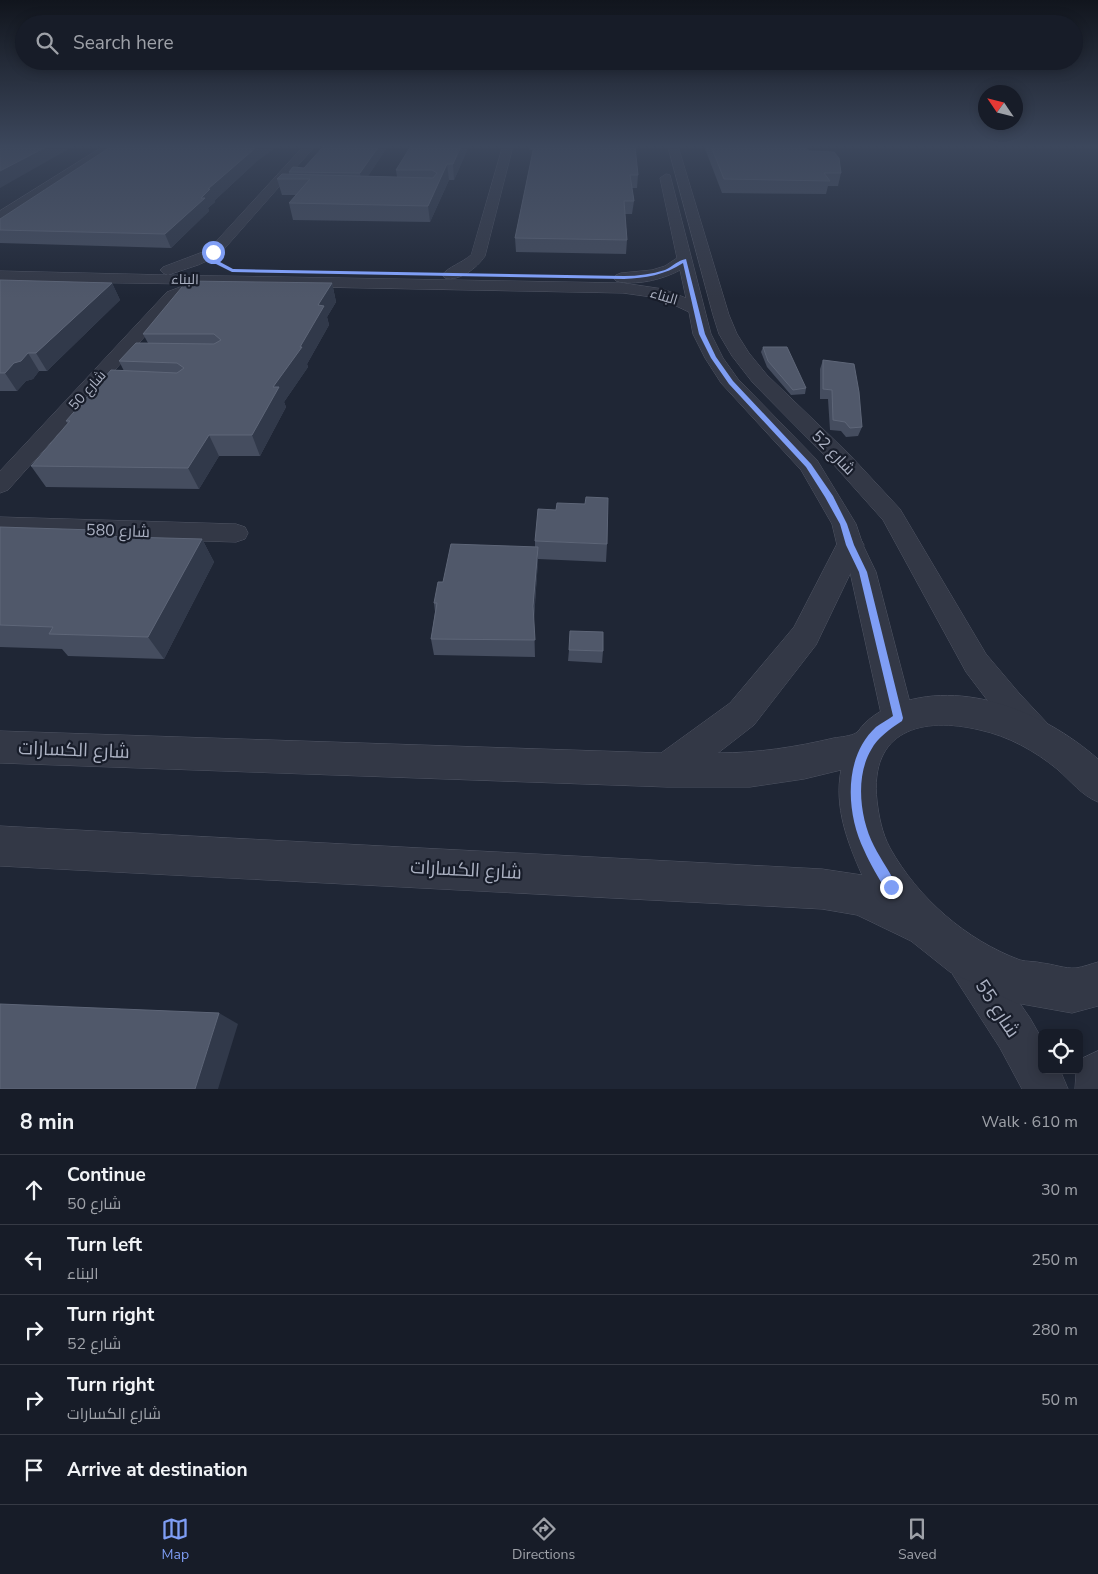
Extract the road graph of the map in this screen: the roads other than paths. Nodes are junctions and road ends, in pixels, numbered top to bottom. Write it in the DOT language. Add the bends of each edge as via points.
graph roads {
  1 [pos="32,197"];
  2 [pos="263,197"];
  3 [pos="494,197"];
  4 [pos="670,197"];
  5 [pos="687,197"];
  6 [pos="0,217"];
  7 [pos="213,252"];
  8 [pos="684,260"];
  9 [pos="0,266"];
  10 [pos="168,270"];
  11 [pos="227,275"];
  12 [pos="450,275"];
  13 [pos="0,276"];
  14 [pos="150,278"];
  15 [pos="173,294"];
  16 [pos="696,309"];
  17 [pos="0,485"];
  18 [pos="0,526"];
  19 [pos="236,533"];
  20 [pos="850,545"];
  21 [pos="898,718"];
  22 [pos="1041,738"];
  23 [pos="0,746"];
  24 [pos="866,747"];
  25 [pos="667,770"];
  26 [pos="1098,784"];
  27 [pos="0,846"];
  28 [pos="924,925"];
  29 [pos="963,955"];
  30 [pos="1098,984"];
  31 [pos="1098,1073"];
  32 [pos="1046,1089"];
  33 [pos="1097,1089"];
  1 -- 6 [label="street"];
  2 -- 7 [label="street"];
  3 -- 12 [label="street" via="478,256 468,266"];
  4 -- 8 [label="street, شارع 52"];
  5 -- 22 [label="street, شارع 52" via="720,314 741,356 892,516 976,663"];
  7 -- 10 [label="street"];
  7 -- 11 [label="street"];
  8 -- 12 [label="street, البناء" via="667,271 640,277"];
  8 -- 16 [label="street, شارع 52"];
  9 -- 10 [label="street, البناء"];
  10 -- 11 [label="street, البناء"];
  11 -- 12 [label="street, البناء"];
  11 -- 14 [label="street, البناء"];
  11 -- 15 [label="street, شارع 50"];
  11 -- 16 [label="street, البناء" via="622,288 663,294"];
  13 -- 14 [label="street, البناء"];
  14 -- 15 [label="street" via="172,290"];
  15 -- 17 [label="street, شارع 50"];
  16 -- 20 [label="street, شارع 52" via="702,334 714,358 731,383 808,465 844,524"];
  18 -- 19 [label="street, شارع 580"];
  20 -- 21 [label="street, شارع 52" via="863,572"];
  20 -- 25 [label="street" via="805,636 760,693 742,714"];
  21 -- 22 [label="street, شارع الكسارات" via="931,710 979,713"];
  21 -- 24 [label="street, شارع الكسارات" via="880,730"];
  22 -- 26 [label="street, شارع الكسارات" via="1068,756"];
  23 -- 25 [label="street, شارع الكسارات"];
  24 -- 25 [label="street, شارع الكسارات" via="804,762 750,770"];
  24 -- 28 [label="street, شارع الكسارات" via="857,775 857,809 868,847 891,887"];
  27 -- 28 [label="street, شارع الكسارات" via="822,888 860,896"];
  28 -- 29 [label="street, شارع الكسارات"];
  29 -- 30 [label="street, شارع الكسارات" via="1019,982 1074,990"];
  29 -- 32 [label="street, شارع 55" via="1015,1033"];
  31 -- 33 [label="street"];
}
